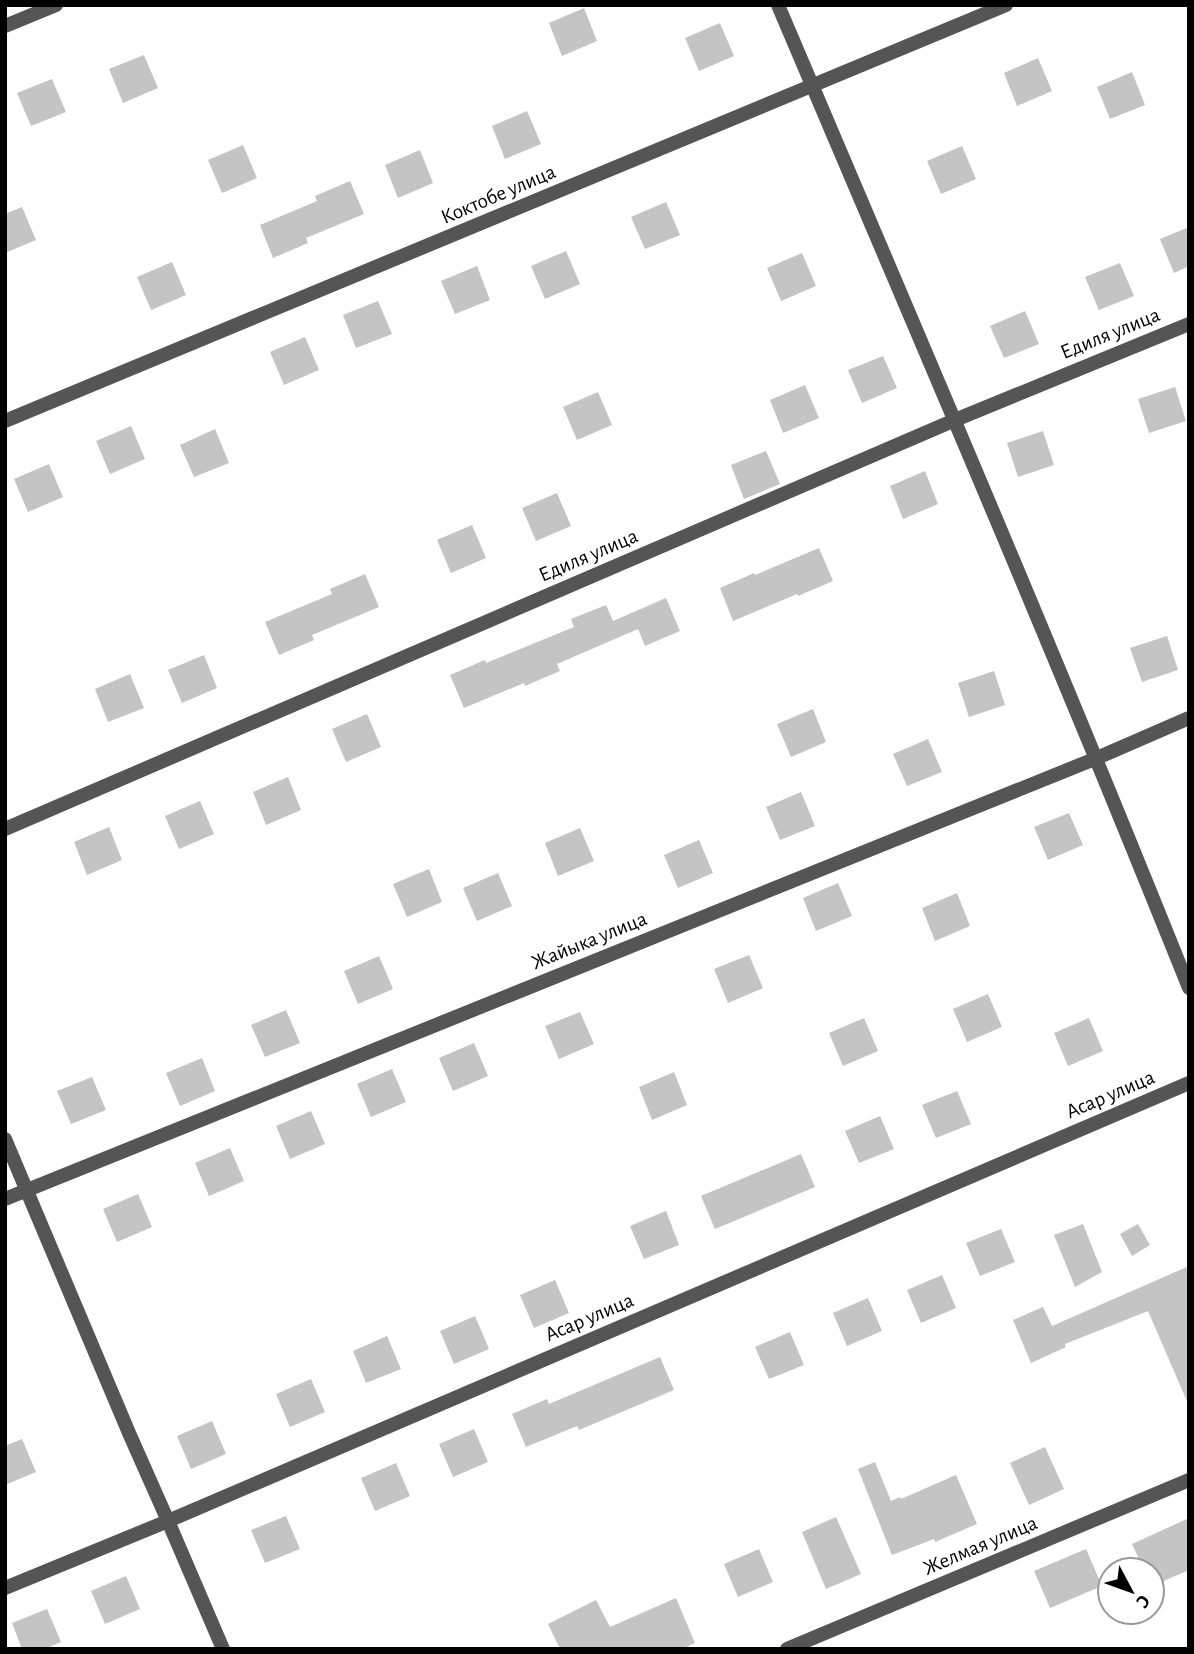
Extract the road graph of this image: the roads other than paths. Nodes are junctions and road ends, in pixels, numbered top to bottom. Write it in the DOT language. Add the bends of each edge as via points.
graph roads {
  1 [pos="56,5"];
  2 [pos="778,5"];
  3 [pos="1006,5"];
  4 [pos="5,26"];
  5 [pos="812,86"];
  6 [pos="1189,324"];
  7 [pos="955,420"];
  8 [pos="5,421"];
  9 [pos="1189,718"];
  10 [pos="1097,758"];
  11 [pos="5,829"];
  12 [pos="1189,988"];
  13 [pos="1189,1083"];
  14 [pos="5,1139"];
  15 [pos="27,1189"];
  16 [pos="5,1199"];
  17 [pos="1189,1480"];
  18 [pos="168,1521"];
  19 [pos="5,1588"];
  20 [pos="223,1649"];
  21 [pos="787,1649"];
  1 -- 4 [label="street"];
  2 -- 5 [label="street"];
  3 -- 5 [label="street, Коктобе улица"];
  5 -- 7 [label="street"];
  5 -- 8 [label="street, Коктобе улица"];
  6 -- 7 [label="street, Едиля улица"];
  7 -- 10 [label="street"];
  7 -- 11 [label="street, Едиля улица"];
  9 -- 10 [label="street, Жайыка улица"];
  10 -- 12 [label="street"];
  10 -- 15 [label="street, Жайыка улица"];
  13 -- 18 [label="street, Асар улица"];
  14 -- 15 [label="street"];
  15 -- 16 [label="street, Жайыка улица"];
  15 -- 18 [label="street"];
  17 -- 21 [label="street, Желмая улица"];
  18 -- 19 [label="street, Асар улица"];
  18 -- 20 [label="street"];
}
